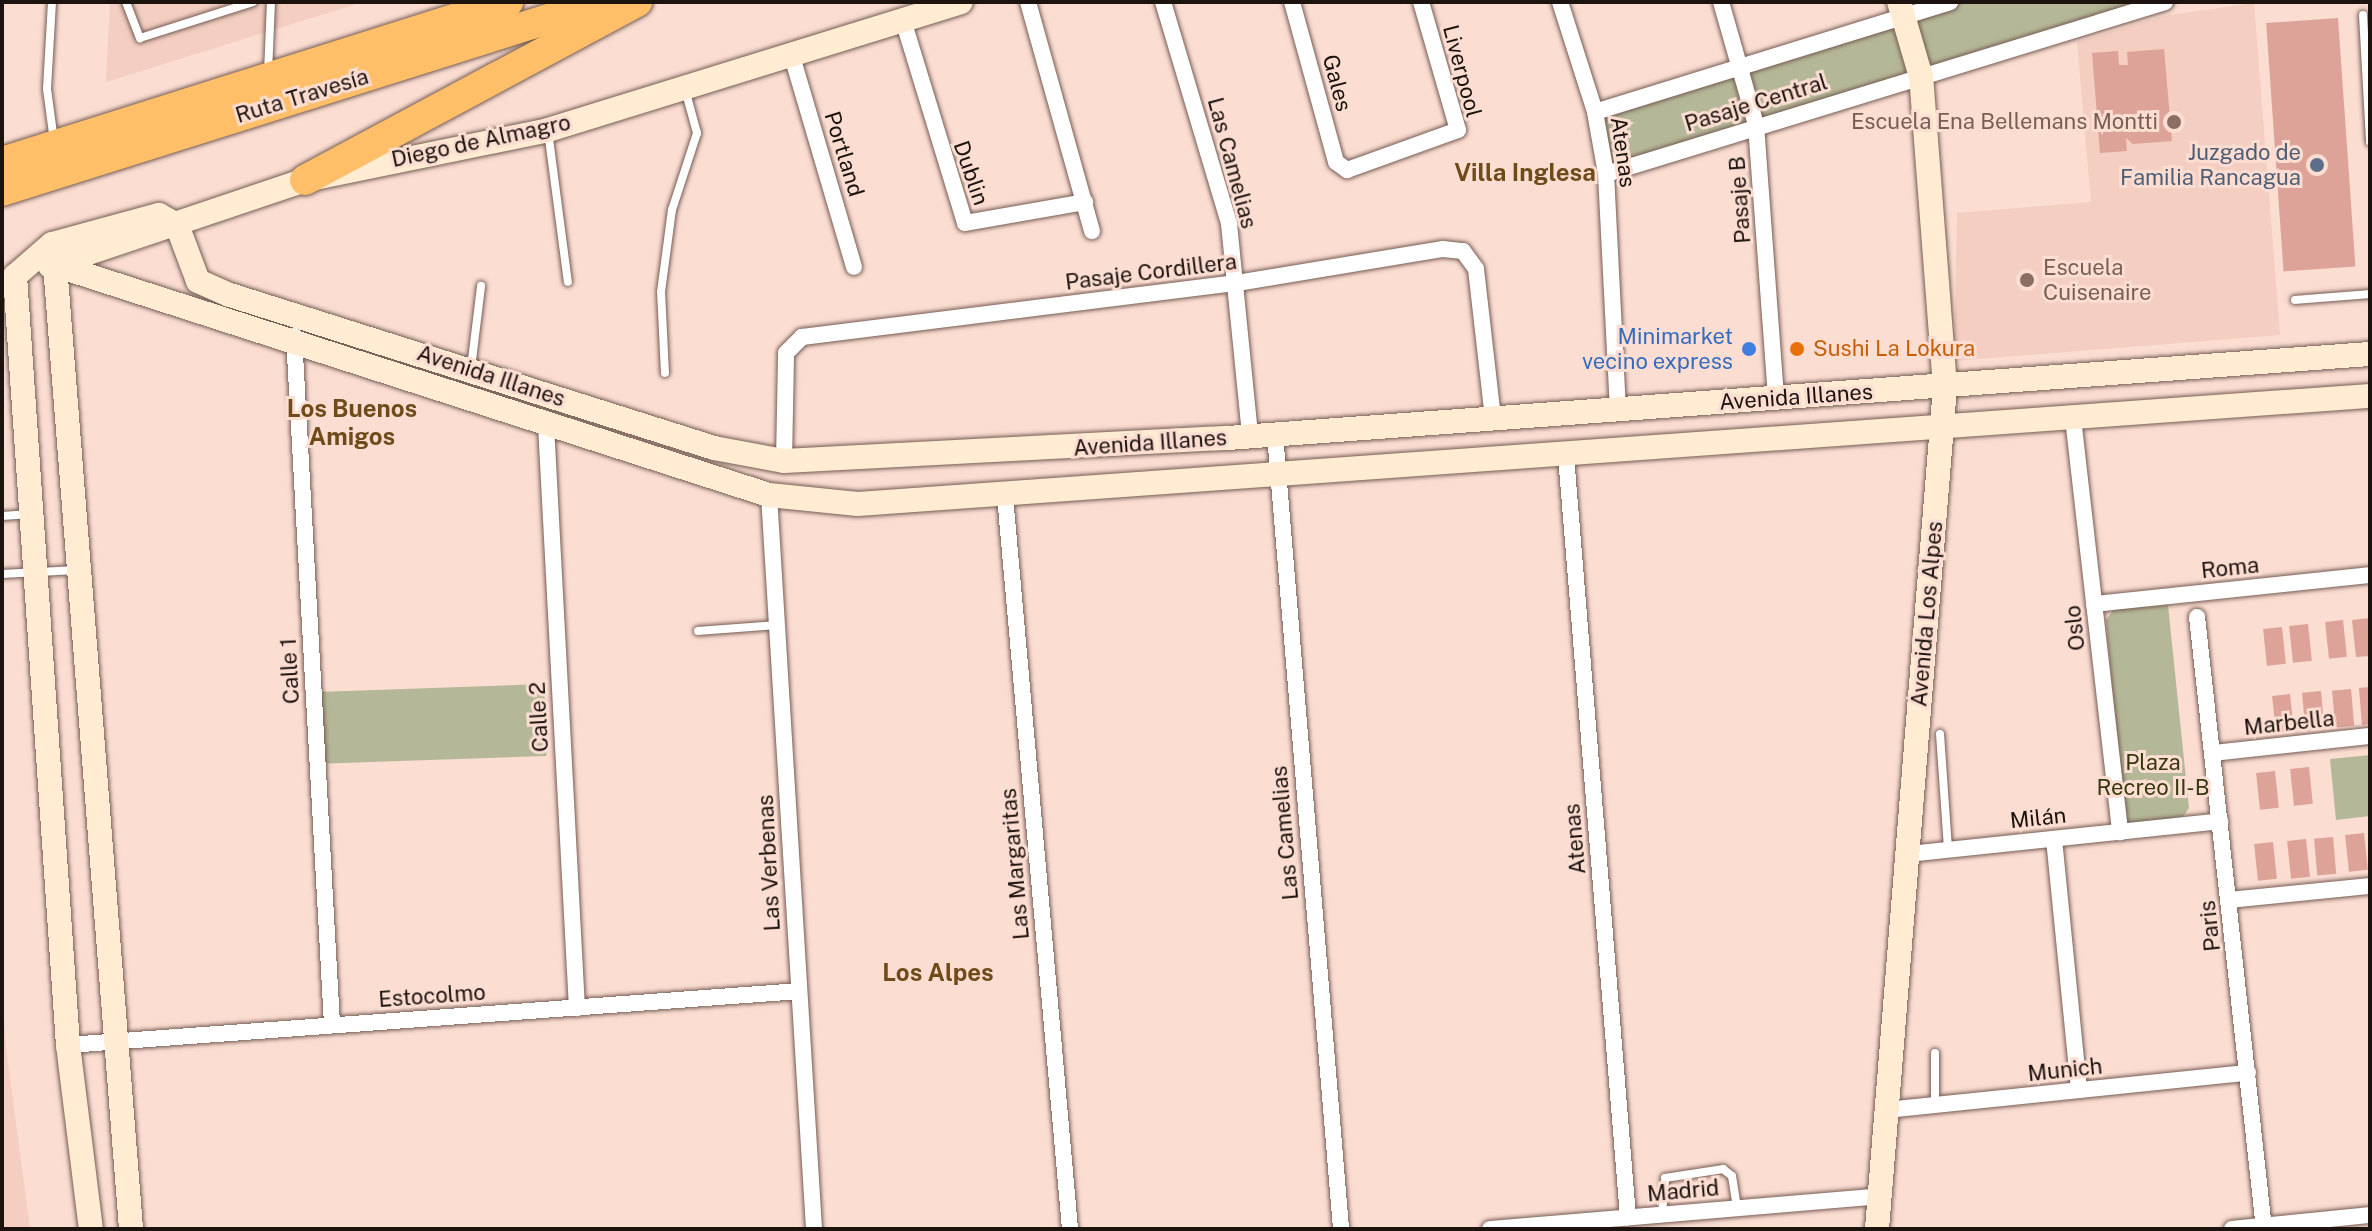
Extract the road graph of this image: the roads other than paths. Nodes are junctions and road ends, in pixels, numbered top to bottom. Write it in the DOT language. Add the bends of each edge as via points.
graph roads {
  1 [pos="52,2"];
  2 [pos="126,2"];
  3 [pos="253,2"];
  4 [pos="271,2"];
  5 [pos="508,2"];
  6 [pos="602,2"];
  7 [pos="637,2"];
  8 [pos="961,2"];
  9 [pos="1028,2"];
  10 [pos="1163,2"];
  11 [pos="1292,2"];
  12 [pos="1421,2"];
  13 [pos="1560,2"];
  14 [pos="1721,2"];
  15 [pos="1950,2"];
  16 [pos="2165,2"];
  17 [pos="1901,10"];
  18 [pos="2363,15"];
  19 [pos="903,20"];
  20 [pos="791,53"];
  21 [pos="1743,69"];
  22 [pos="268,77"];
  23 [pos="1921,77"];
  24 [pos="685,87"];
  25 [pos="1595,112"];
  26 [pos="1756,125"];
  27 [pos="548,130"];
  28 [pos="2370,142"];
  29 [pos="54,145"];
  30 [pos="2,162"];
  31 [pos="1347,170"];
  32 [pos="1606,174"];
  33 [pos="305,180"];
  34 [pos="2,191"];
  35 [pos="1085,202"];
  36 [pos="177,225"];
  37 [pos="1092,231"];
  38 [pos="55,265"];
  39 [pos="854,267"];
  40 [pos="8,277"];
  41 [pos="568,282"];
  42 [pos="1237,283"];
  43 [pos="481,286"];
  44 [pos="2370,294"];
  45 [pos="2295,300"];
  46 [pos="293,315"];
  47 [pos="294,344"];
  48 [pos="2370,354"];
  49 [pos="470,368"];
  50 [pos="665,373"];
  51 [pos="1945,387"];
  52 [pos="2370,396"];
  53 [pos="1776,399"];
  54 [pos="1618,410"];
  55 [pos="1493,418"];
  56 [pos="2073,418"];
  57 [pos="546,425"];
  58 [pos="1942,428"];
  59 [pos="1275,434"];
  60 [pos="1250,435"];
  61 [pos="1566,456"];
  62 [pos="784,461"];
  63 [pos="1278,478"];
  64 [pos="769,495"];
  65 [pos="1005,496"];
  66 [pos="35,513"];
  67 [pos="2,516"];
  68 [pos="76,570"];
  69 [pos="38,572"];
  70 [pos="2,574"];
  71 [pos="2370,575"];
  72 [pos="2094,604"];
  73 [pos="2197,617"];
  74 [pos="777,625"];
  75 [pos="698,631"];
  76 [pos="1940,734"];
  77 [pos="2370,736"];
  78 [pos="2213,753"];
  79 [pos="2220,821"];
  80 [pos="2120,832"];
  81 [pos="2054,839"];
  82 [pos="1948,850"];
  83 [pos="1908,854"];
  84 [pos="2370,886"];
  85 [pos="2229,900"];
  86 [pos="799,991"];
  87 [pos="577,1008"];
  88 [pos="332,1025"];
  89 [pos="111,1042"];
  90 [pos="68,1045"];
  91 [pos="1935,1053"];
  92 [pos="2248,1073"];
  93 [pos="2079,1090"];
  94 [pos="1935,1106"];
  95 [pos="1887,1110"];
  96 [pos="1880,1196"];
  97 [pos="1737,1208"];
  98 [pos="1662,1214"];
  99 [pos="2370,1215"];
  100 [pos="1628,1217"];
  101 [pos="2264,1227"];
  102 [pos="91,1229"];
  103 [pos="131,1229"];
  104 [pos="814,1229"];
  105 [pos="1070,1229"];
  106 [pos="1341,1229"];
  107 [pos="1490,1229"];
  108 [pos="1877,1229"];
  109 [pos="2232,1229"];
  1 -- 29 [label="lane" via="47,89"];
  2 -- 3 [label="lane" via="140,38"];
  4 -- 22 [label="lane"];
  5 -- 22 [label="highway, Ruta Travesía"];
  6 -- 34 [label="highway, Ruta Travesía"];
  7 -- 33 [label="highway"];
  8 -- 19 [label="main road, Diego de Almagro"];
  9 -- 35 [label="street"];
  10 -- 42 [label="street, Las Camelias" via="1229,224"];
  11 -- 31 [label="street, Gales" via="1336,162"];
  12 -- 31 [label="street, Liverpool" via="1458,130"];
  13 -- 25 [label="street, Atenas"];
  14 -- 21 [label="street, Pasaje B"];
  15 -- 17 [label="street, Pasaje Central"];
  16 -- 23 [label="street, Pasaje Central"];
  17 -- 21 [label="street, Pasaje Central"];
  17 -- 23 [label="main road, Avenida Los Alpes"];
  18 -- 28 [label="lane"];
  19 -- 20 [label="main road, Diego de Almagro"];
  19 -- 35 [label="street, Dublin" via="965,223"];
  20 -- 24 [label="main road, Diego de Almagro"];
  20 -- 39 [label="street, Portland"];
  21 -- 25 [label="street, Pasaje Central"];
  21 -- 26 [label="street, Pasaje B"];
  22 -- 29 [label="highway, Ruta Travesía"];
  23 -- 26 [label="street, Pasaje Central"];
  23 -- 51 [label="main road, Avenida Los Alpes"];
  24 -- 27 [label="main road, Diego de Almagro"];
  24 -- 50 [label="lane" via="697,133 672,210 661,292"];
  25 -- 32 [label="street, Atenas"];
  26 -- 32 [label="street, Pasaje Central"];
  26 -- 53 [label="street, Pasaje B"];
  27 -- 33 [label="main road, Diego de Almagro"];
  27 -- 41 [label="lane"];
  29 -- 30 [label="highway, Ruta Travesía"];
  32 -- 54 [label="street, Atenas"];
  33 -- 36 [label="main road, Diego de Almagro"];
  35 -- 37 [label="street"];
  36 -- 38 [label="main road, Diego de Almagro"];
  36 -- 40 [label="main road" via="159,215 118,222 35,252"];
  36 -- 46 [label="main road, Avenida Illanes" via="198,281"];
  38 -- 40 [label="main road, Diego de Almagro"];
  38 -- 47 [label="main road, Avenida Illanes"];
  38 -- 68 [label="main road"];
  40 -- 66 [label="main road"];
  42 -- 55 [label="street, Pasaje Cordillera" via="1463,251 1476,269"];
  42 -- 60 [label="street, Las Camelias"];
  42 -- 62 [label="street, Pasaje Cordillera" via="802,337 786,353"];
  43 -- 49 [label="lane"];
  44 -- 45 [label="lane"];
  46 -- 47 [label="street, Calle 1"];
  46 -- 49 [label="main road, Avenida Illanes"];
  47 -- 57 [label="main road, Avenida Illanes"];
  47 -- 88 [label="street, Calle 1"];
  48 -- 51 [label="main road, Avenida Illanes"];
  49 -- 62 [label="main road, Avenida Illanes" via="714,448"];
  51 -- 53 [label="main road, Avenida Illanes"];
  51 -- 58 [label="main road, Avenida Los Alpes"];
  52 -- 56 [label="main road, Avenida Illanes"];
  53 -- 54 [label="main road, Avenida Illanes"];
  54 -- 55 [label="main road, Avenida Illanes"];
  55 -- 59 [label="main road, Avenida Illanes"];
  56 -- 58 [label="main road, Avenida Illanes"];
  56 -- 72 [label="street, Oslo"];
  57 -- 64 [label="main road, Avenida Illanes"];
  57 -- 87 [label="street, Calle 2"];
  58 -- 61 [label="main road, Avenida Illanes"];
  58 -- 83 [label="main road, Avenida Los Alpes"];
  59 -- 60 [label="main road, Avenida Illanes"];
  59 -- 63 [label="street, Las Camelias"];
  60 -- 62 [label="main road, Avenida Illanes"];
  61 -- 63 [label="main road, Avenida Illanes"];
  61 -- 100 [label="street, Atenas"];
  63 -- 65 [label="main road, Avenida Illanes"];
  63 -- 106 [label="street, Las Camelias"];
  64 -- 65 [label="main road, Avenida Illanes" via="858,504"];
  64 -- 74 [label="street, Las Verbenas"];
  65 -- 105 [label="street, Las Margaritas"];
  66 -- 67 [label="lane"];
  66 -- 69 [label="main road"];
  68 -- 69 [label="lane"];
  68 -- 89 [label="main road"];
  69 -- 70 [label="lane"];
  69 -- 90 [label="main road"];
  71 -- 72 [label="street, Roma"];
  72 -- 80 [label="street, Oslo"];
  73 -- 78 [label="street, Paris"];
  74 -- 75 [label="lane"];
  74 -- 86 [label="street, Las Verbenas"];
  76 -- 82 [label="lane"];
  77 -- 78 [label="street, Marbella"];
  78 -- 79 [label="street, Paris"];
  79 -- 80 [label="street, Milán"];
  79 -- 85 [label="street, Paris"];
  80 -- 81 [label="street, Milán"];
  81 -- 82 [label="street, Milán"];
  81 -- 93 [label="street"];
  82 -- 83 [label="street, Milán"];
  83 -- 95 [label="main road, Avenida Los Alpes"];
  84 -- 85 [label="street"];
  85 -- 92 [label="street, Paris"];
  86 -- 87 [label="street, Estocolmo"];
  86 -- 104 [label="street, Las Verbenas"];
  87 -- 88 [label="street, Estocolmo"];
  88 -- 89 [label="street, Estocolmo"];
  89 -- 90 [label="street, Estocolmo"];
  89 -- 103 [label="main road"];
  90 -- 102 [label="main road"];
  91 -- 94 [label="lane"];
  92 -- 93 [label="street, Munich"];
  92 -- 101 [label="street, Paris"];
  93 -- 94 [label="street, Munich"];
  94 -- 95 [label="street, Munich"];
  95 -- 96 [label="main road, Avenida Los Alpes"];
  96 -- 97 [label="street, Madrid"];
  96 -- 108 [label="main road, Avenida Los Alpes"];
  97 -- 98 [label="street, Madrid"];
  97 -- 98 [label="lane" via="1732,1176 1723,1169 1665,1178"];
  98 -- 100 [label="street, Madrid"];
  99 -- 101 [label="street"];
  100 -- 107 [label="street, Madrid"];
  101 -- 109 [label="street"];
}
